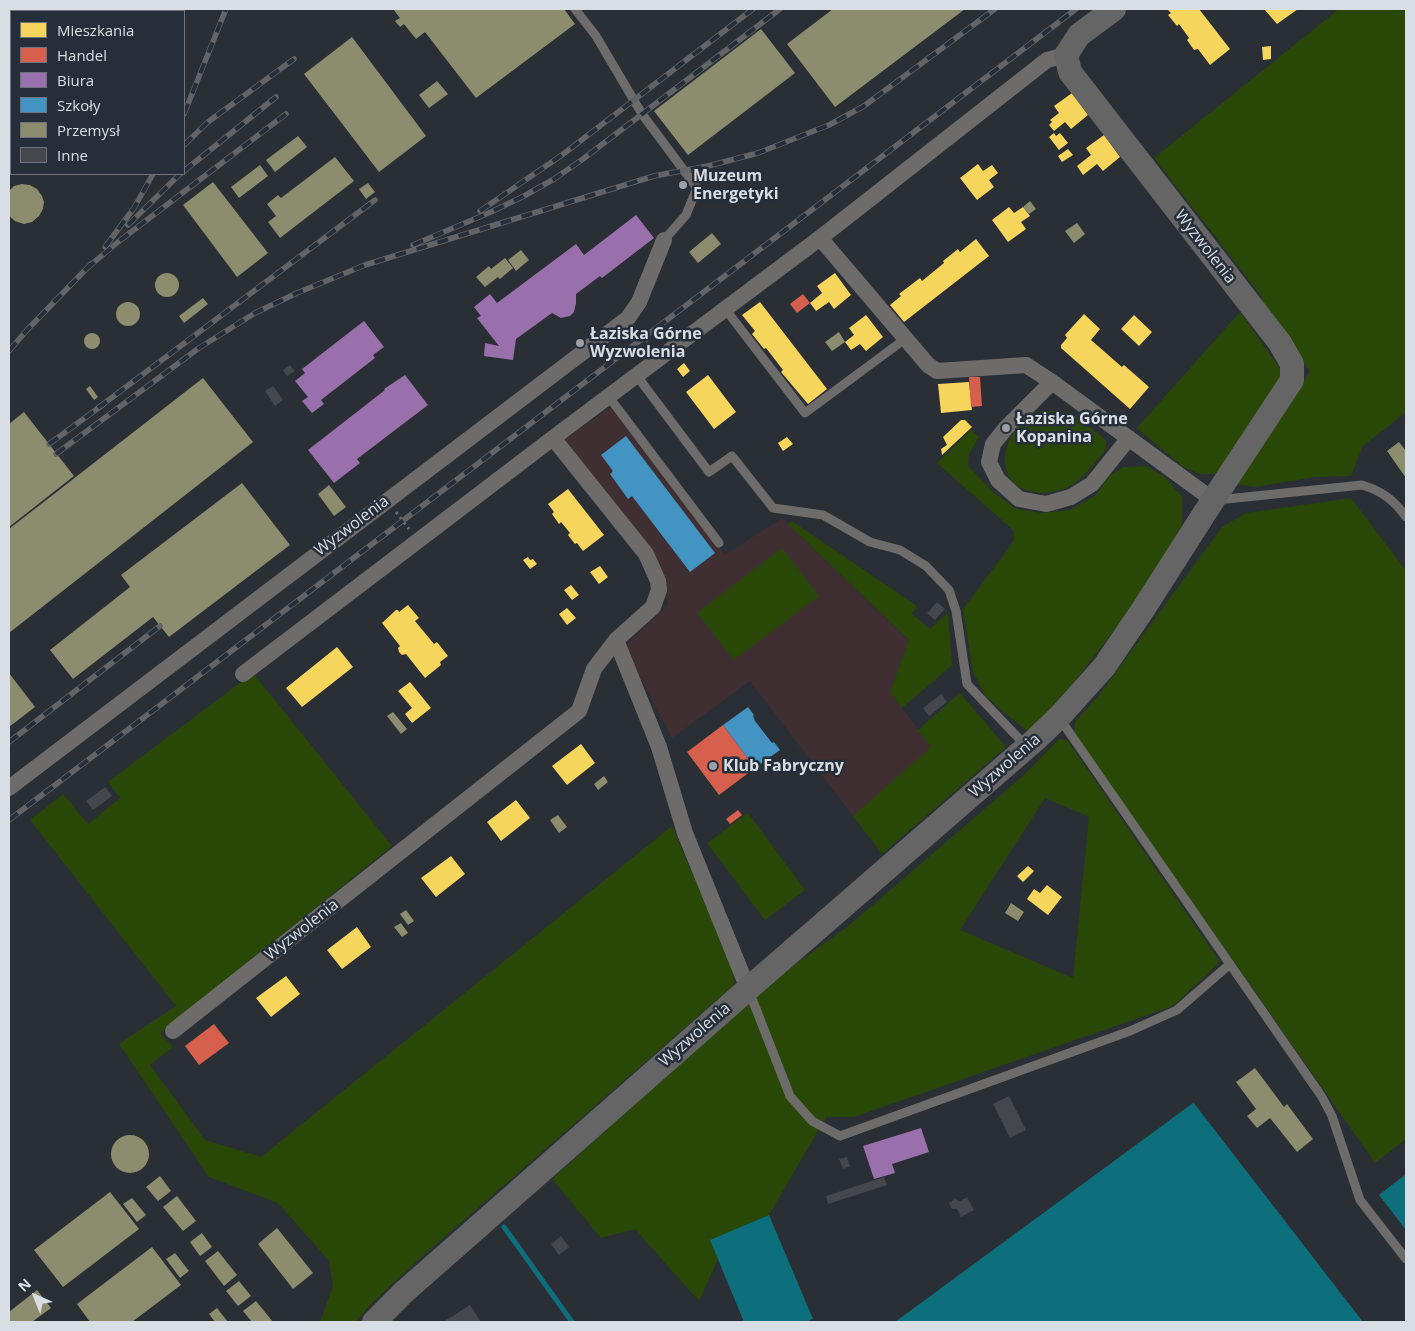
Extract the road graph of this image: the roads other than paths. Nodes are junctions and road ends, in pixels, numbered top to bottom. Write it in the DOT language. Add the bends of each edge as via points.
graph roads {
  1 [pos="575,9"];
  2 [pos="1114,9"];
  3 [pos="1066,55"];
  4 [pos="820,238"];
  5 [pos="664,240"];
  6 [pos="726,310"];
  7 [pos="905,339"];
  8 [pos="637,376"];
  9 [pos="1052,382"];
  10 [pos="609,397"];
  11 [pos="553,438"];
  12 [pos="1129,438"];
  13 [pos="1213,500"];
  14 [pos="1405,511"];
  15 [pos="719,543"];
  16 [pos="616,640"];
  17 [pos="243,674"];
  18 [pos="1059,717"];
  19 [pos="1027,747"];
  20 [pos="9,788"];
  21 [pos="1230,964"];
  22 [pos="748,989"];
  23 [pos="173,1031"];
  24 [pos="1406,1259"];
  25 [pos="374,1322"];
  1 -- 5 [label="lane" via="596,36 642,114 697,188 686,215"];
  2 -- 3 [label="street" via="1079,35"];
  3 -- 4 [label="street" via="1046,60"];
  3 -- 13 [label="street, Wyzwolenia" via="1070,72 1280,342 1292,364 1292,380"];
  4 -- 6 [label="street"];
  4 -- 7 [label="street"];
  5 -- 20 [label="street, Wyzwolenia" via="639,302 628,318"];
  6 -- 7 [label="lane" via="805,413"];
  6 -- 8 [label="street"];
  7 -- 9 [label="street" via="928,365 937,370 1026,365"];
  8 -- 10 [label="street"];
  8 -- 19 [label="lane" via="710,472 732,456 773,508 823,515 870,542 900,550 926,566 949,590 956,611 967,684"];
  9 -- 12 [label="street"];
  9 -- 12 [label="street" via="993,444 989,462 998,480 1019,499 1046,504 1071,497 1092,484"];
  10 -- 11 [label="street"];
  10 -- 15 [label="lane"];
  11 -- 16 [label="street, Wyzwolenia" via="646,554 658,581 659,590 653,607"];
  11 -- 17 [label="street"];
  12 -- 13 [label="street"];
  13 -- 14 [label="lane" via="1362,485 1391,498"];
  13 -- 18 [label="street, Wyzwolenia" via="1104,667"];
  16 -- 22 [label="street" via="659,747 685,833"];
  16 -- 23 [label="street, Wyzwolenia" via="594,669 579,711"];
  18 -- 19 [label="street, Wyzwolenia"];
  18 -- 21 [label="lane"];
  19 -- 22 [label="street, Wyzwolenia"];
  21 -- 22 [label="lane" via="1177,1010 1130,1031 840,1136 812,1121 790,1096"];
  21 -- 24 [label="lane" via="1322,1097 1332,1116 1360,1200"];
  22 -- 25 [label="street, Wyzwolenia" via="405,1291"];
}
